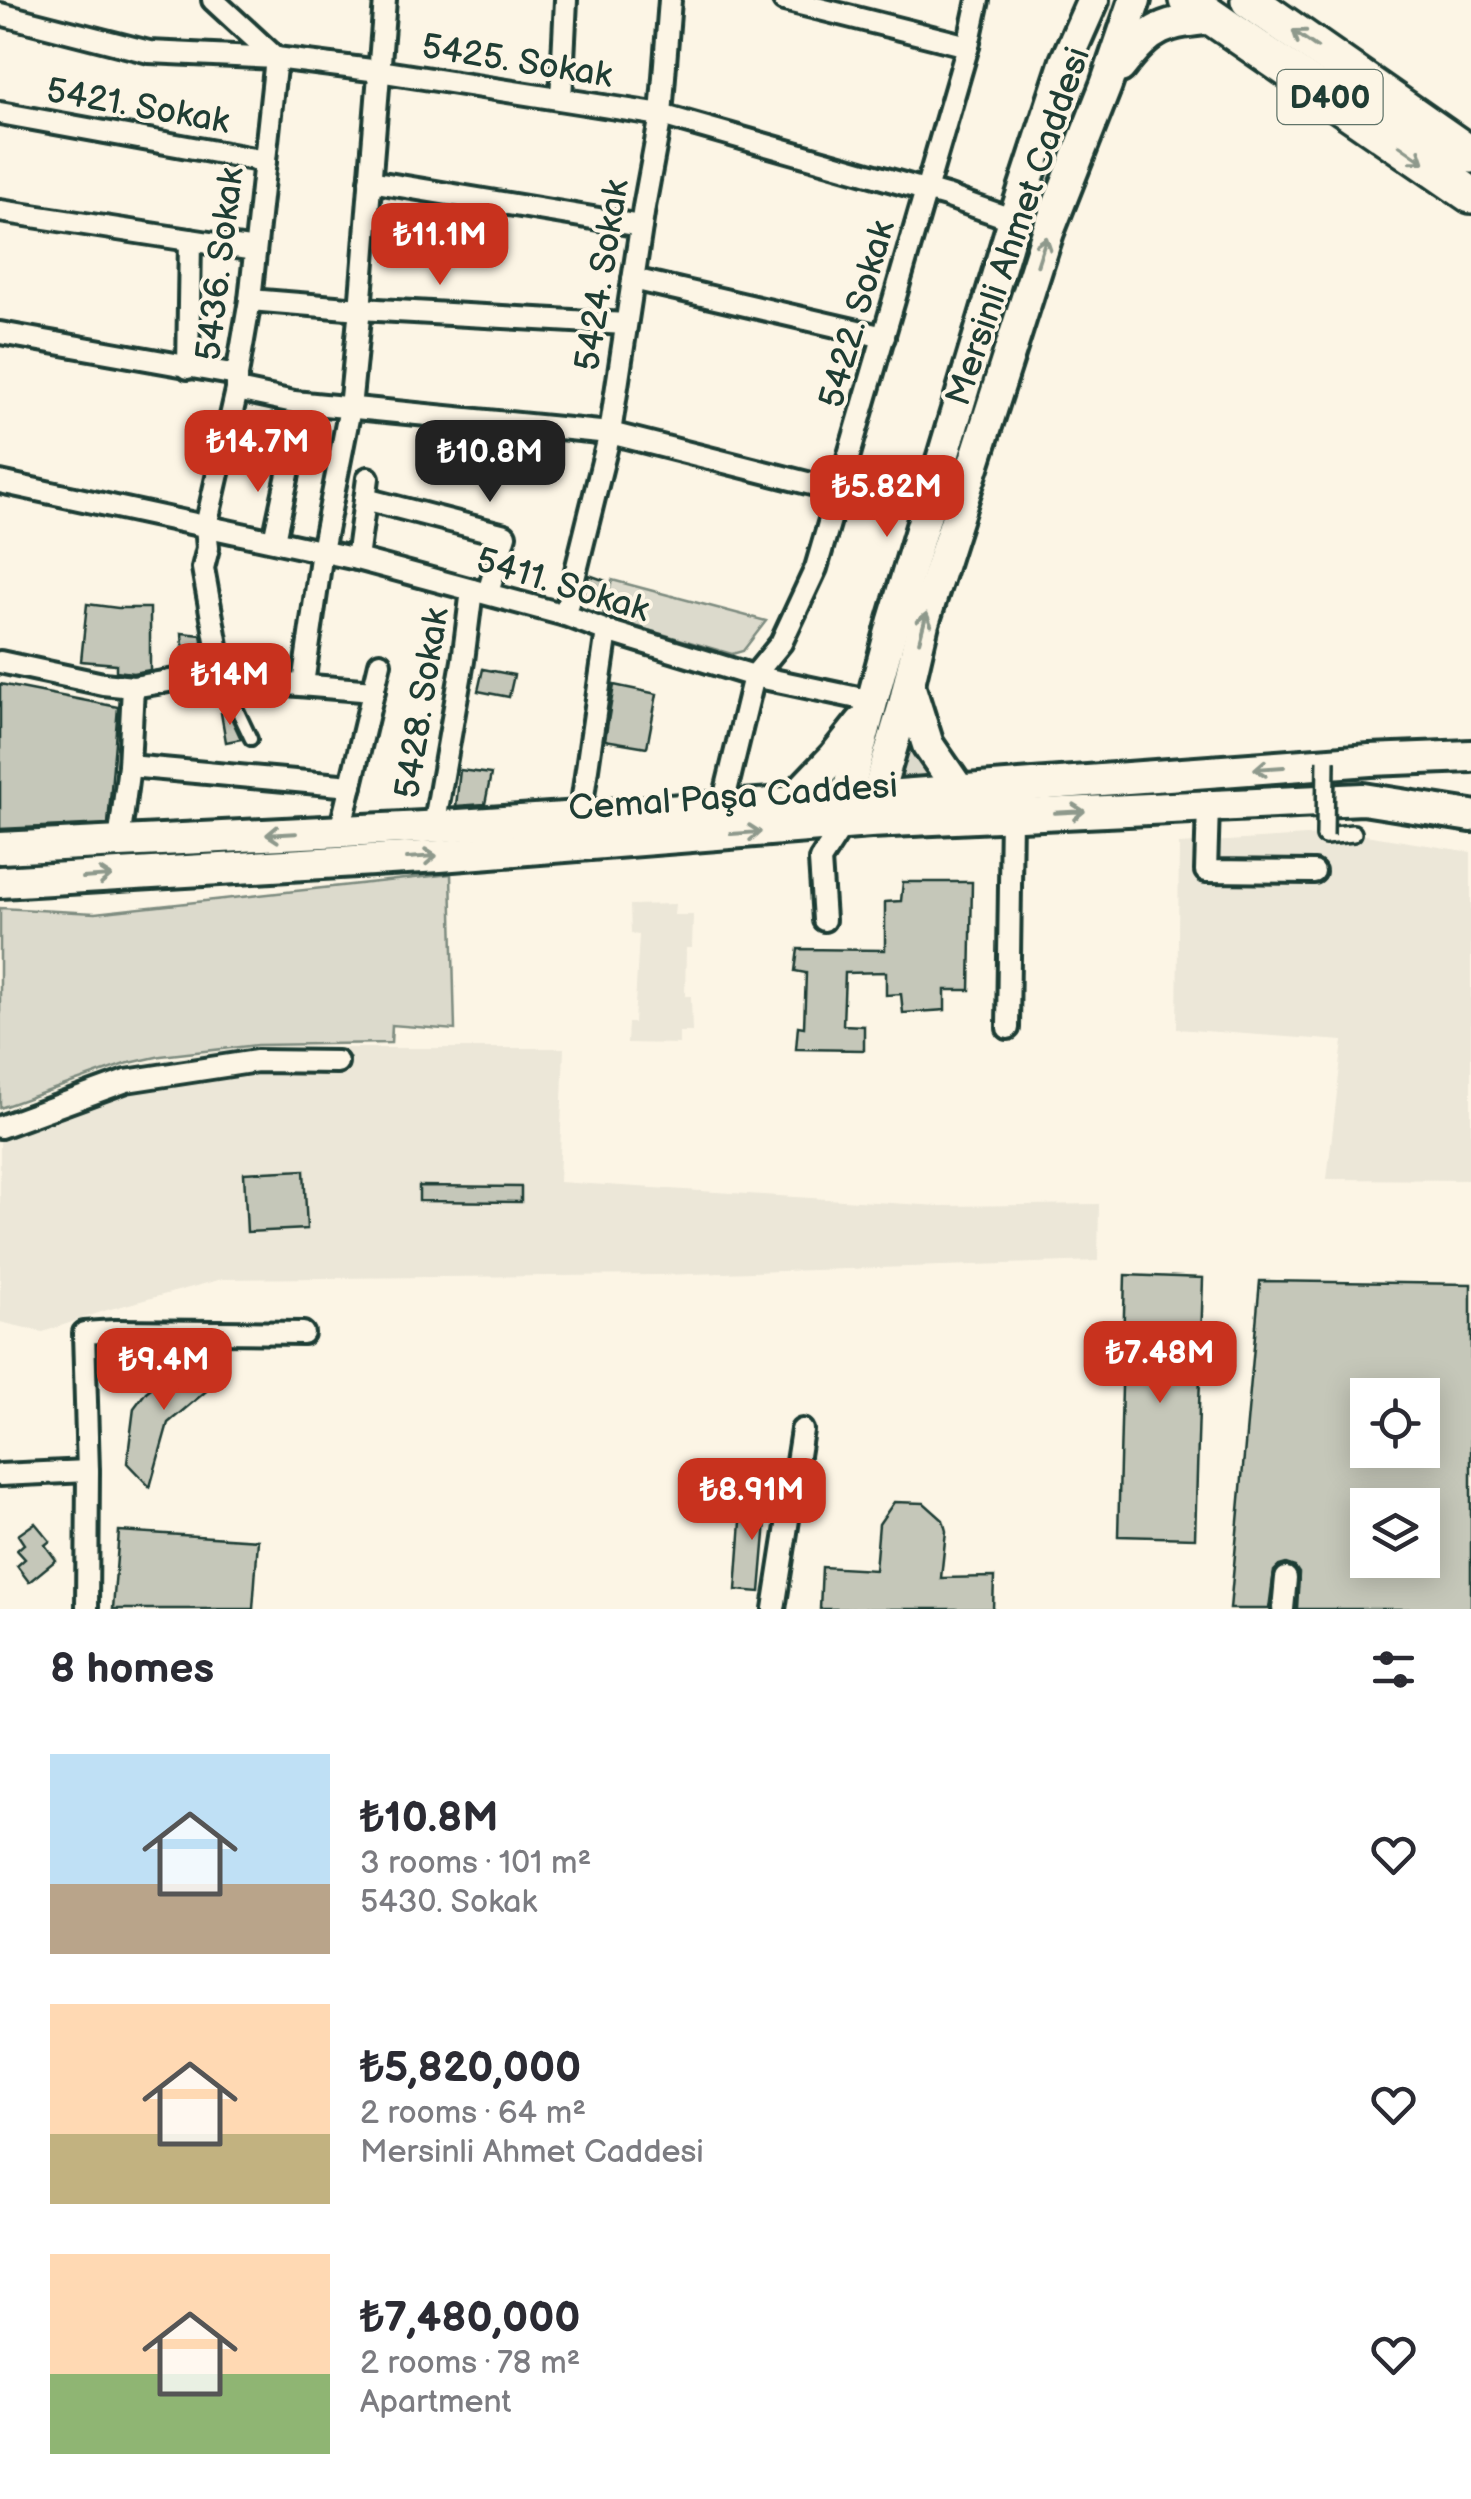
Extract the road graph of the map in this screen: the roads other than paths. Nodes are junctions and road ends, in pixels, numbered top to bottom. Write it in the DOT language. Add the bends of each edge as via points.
graph roads {
  1 [pos="213,0"];
  2 [pos="385,0"];
  3 [pos="566,0"];
  4 [pos="670,0"];
  5 [pos="784,0"];
  6 [pos="978,0"];
  7 [pos="1075,0"];
  8 [pos="1093,0"];
  9 [pos="1135,0"];
  10 [pos="1249,0"];
  11 [pos="1201,9"];
  12 [pos="0,14"];
  13 [pos="968,46"];
  14 [pos="276,58"];
  15 [pos="1066,62"];
  16 [pos="379,71"];
  17 [pos="1106,85"];
  18 [pos="561,99"];
  19 [pos="0,114"];
  20 [pos="661,115"];
  21 [pos="1471,155"];
  22 [pos="265,161"];
  23 [pos="370,180"];
  24 [pos="926,190"];
  25 [pos="1471,195"];
  26 [pos="0,212"];
  27 [pos="1014,220"];
  28 [pos="641,226"];
  29 [pos="190,240"];
  30 [pos="255,250"];
  31 [pos="1000,269"];
  32 [pos="633,278"];
  33 [pos="250,300"];
  34 [pos="1026,300"];
  35 [pos="360,309"];
  36 [pos="626,324"];
  37 [pos="0,333"];
  38 [pos="884,338"];
  39 [pos="188,368"];
  40 [pos="237,382"];
  41 [pos="350,408"];
  42 [pos="610,433"];
  43 [pos="290,460"];
  44 [pos="368,478"];
  45 [pos="0,482"];
  46 [pos="839,491"];
  47 [pos="365,500"];
  48 [pos="206,526"];
  49 [pos="274,540"];
  50 [pos="322,551"];
  51 [pos="357,559"];
  52 [pos="480,592"];
  53 [pos="565,616"];
  54 [pos="607,631"];
  55 [pos="0,662"];
  56 [pos="380,663"];
  57 [pos="754,676"];
  58 [pos="223,679"];
  59 [pos="303,684"];
  60 [pos="909,684"];
  61 [pos="134,687"];
  62 [pos="374,691"];
  63 [pos="871,707"];
  64 [pos="251,739"];
  65 [pos="1471,756"];
  66 [pos="1356,761"];
  67 [pos="129,766"];
  68 [pos="350,786"];
  69 [pos="958,790"];
  70 [pos="790,803"];
  71 [pos="1208,806"];
  72 [pos="722,808"];
  73 [pos="859,811"];
  74 [pos="1011,815"];
  75 [pos="1471,816"];
  76 [pos="580,817"];
  77 [pos="434,827"];
  78 [pos="340,832"];
  79 [pos="1353,834"];
  80 [pos="119,842"];
  81 [pos="0,848"];
  82 [pos="1314,872"];
  83 [pos="0,882"];
  84 [pos="824,920"];
  85 [pos="1008,1028"];
  86 [pos="337,1062"];
  87 [pos="0,1127"];
  88 [pos="303,1333"];
  89 [pos="802,1430"];
  90 [pos="88,1471"];
  91 [pos="0,1475"];
  92 [pos="1286,1578"];
  93 [pos="88,1609"];
  94 [pos="774,1609"];
  95 [pos="1283,1609"];
  1 -- 14 [label="street"];
  2 -- 16 [label="street"];
  3 -- 18 [label="street"];
  4 -- 20 [label="street, 5424. Sokak"];
  5 -- 13 [label="street"];
  6 -- 13 [label="street, 5422. Sokak"];
  7 -- 15 [label="main road"];
  8 -- 15 [label="main road, Mersinli Ahmet Caddesi"];
  9 -- 17 [label="main road, Mersinli Ahmet Caddesi"];
  21 -- 10 [label="highway, D400, one-way"];
  11 -- 17 [label="main road" via="1136,45"];
  11 -- 25 [label="highway, D400, one-way"];
  12 -- 14 [label="street, 5425. Sokak" via="149,52"];
  13 -- 24 [label="street, 5422. Sokak"];
  14 -- 16 [label="street, 5425. Sokak"];
  14 -- 22 [label="street, 5436. Sokak"];
  15 -- 27 [label="main road, Mersinli Ahmet Caddesi"];
  16 -- 18 [label="street, 5425. Sokak"];
  16 -- 23 [label="street"];
  34 -- 17 [label="main road, Mersinli Ahmet Caddesi, one-way"];
  18 -- 20 [label="street, 5425. Sokak"];
  19 -- 22 [label="street, 5421. Sokak"];
  20 -- 24 [label="street, 5425. Sokak"];
  20 -- 28 [label="street, 5424. Sokak"];
  22 -- 30 [label="street, 5436. Sokak"];
  23 -- 28 [label="street"];
  23 -- 35 [label="street"];
  24 -- 27 [label="street, 5425. Sokak"];
  24 -- 38 [label="street, 5422. Sokak"];
  26 -- 29 [label="street"];
  27 -- 31 [label="main road, Mersinli Ahmet Caddesi"];
  28 -- 32 [label="street, 5424. Sokak"];
  29 -- 30 [label="street"];
  29 -- 39 [label="street"];
  30 -- 33 [label="street, 5436. Sokak"];
  31 -- 34 [label="main road"];
  31 -- 63 [label="main road, Mersinli Ahmet Caddesi"];
  32 -- 36 [label="street, 5424. Sokak"];
  32 -- 38 [label="street"];
  33 -- 35 [label="street"];
  33 -- 40 [label="street, 5436. Sokak"];
  60 -- 34 [label="main road, Mersinli Ahmet Caddesi, one-way"];
  35 -- 36 [label="street"];
  35 -- 41 [label="street"];
  36 -- 42 [label="street, 5424. Sokak"];
  37 -- 39 [label="street"];
  38 -- 46 [label="street, 5422. Sokak"];
  39 -- 40 [label="street"];
  40 -- 41 [label="street" via="294,402"];
  40 -- 48 [label="street, 5436. Sokak"];
  41 -- 42 [label="street"];
  41 -- 50 [label="street"];
  42 -- 46 [label="street"];
  42 -- 53 [label="street, 5424. Sokak"];
  43 -- 49 [label="street"];
  44 -- 47 [label="street"];
  45 -- 48 [label="street, 5411. Sokak"];
  46 -- 57 [label="street, 5422. Sokak" via="816,568 781,643"];
  47 -- 51 [label="street"];
  47 -- 52 [label="street, 5428. Sokak" via="505,535"];
  48 -- 49 [label="street, 5411. Sokak"];
  48 -- 58 [label="street, 5436. Sokak" via="202,568"];
  49 -- 50 [label="street, 5411. Sokak"];
  50 -- 51 [label="street, 5411. Sokak"];
  50 -- 59 [label="street"];
  51 -- 52 [label="street, 5411. Sokak"];
  52 -- 53 [label="street, 5411. Sokak"];
  52 -- 77 [label="street, 5428. Sokak"];
  53 -- 54 [label="street, 5411. Sokak"];
  54 -- 57 [label="street, 5411. Sokak"];
  54 -- 76 [label="street"];
  55 -- 61 [label="street"];
  56 -- 62 [label="street"];
  57 -- 63 [label="street, 5411. Sokak"];
  57 -- 72 [label="street, 5422. Sokak"];
  58 -- 59 [label="street"];
  58 -- 61 [label="street"];
  58 -- 64 [label="lane"];
  59 -- 62 [label="street"];
  60 -- 69 [label="main road" via="928,745"];
  60 -- 73 [label="main road, Mersinli Ahmet Caddesi"];
  61 -- 67 [label="street"];
  62 -- 68 [label="street"];
  63 -- 70 [label="main road"];
  63 -- 73 [label="main road, Mersinli Ahmet Caddesi"];
  65 -- 66 [label="main road, Cemal Paşa Caddesi"];
  66 -- 69 [label="main road, Cemal Paşa Caddesi, one-way"];
  66 -- 79 [label="street, bridge" via="1326,760 1325,836"];
  67 -- 68 [label="street"];
  67 -- 80 [label="street"];
  68 -- 78 [label="street"];
  69 -- 73 [label="main road, Cemal Paşa Caddesi"];
  70 -- 72 [label="main road, Cemal Paşa Caddesi"];
  70 -- 73 [label="main road, Cemal Paşa Caddesi"];
  74 -- 71 [label="main road, Cemal Paşa Caddesi, one-way"];
  71 -- 75 [label="main road, Cemal Paşa Caddesi" via="1363,798"];
  71 -- 82 [label="street" via="1206,871"];
  72 -- 76 [label="main road, Cemal Paşa Caddesi"];
  73 -- 74 [label="main road, Cemal Paşa Caddesi"];
  83 -- 73 [label="main road, Cemal Paşa Caddesi, one-way" via="459,854"];
  73 -- 84 [label="street" via="820,860"];
  74 -- 85 [label="street"];
  76 -- 77 [label="main road, Cemal Paşa Caddesi"];
  77 -- 78 [label="main road, Cemal Paşa Caddesi"];
  78 -- 80 [label="main road, Cemal Paşa Caddesi, one-way"];
  80 -- 81 [label="main road, Cemal Paşa Caddesi"];
  86 -- 87 [label="street" via="257,1061 126,1081"];
  88 -- 90 [label="street" via="84,1333"];
  89 -- 94 [label="street"];
  90 -- 91 [label="street"];
  90 -- 93 [label="street"];
  92 -- 95 [label="street"];
}
